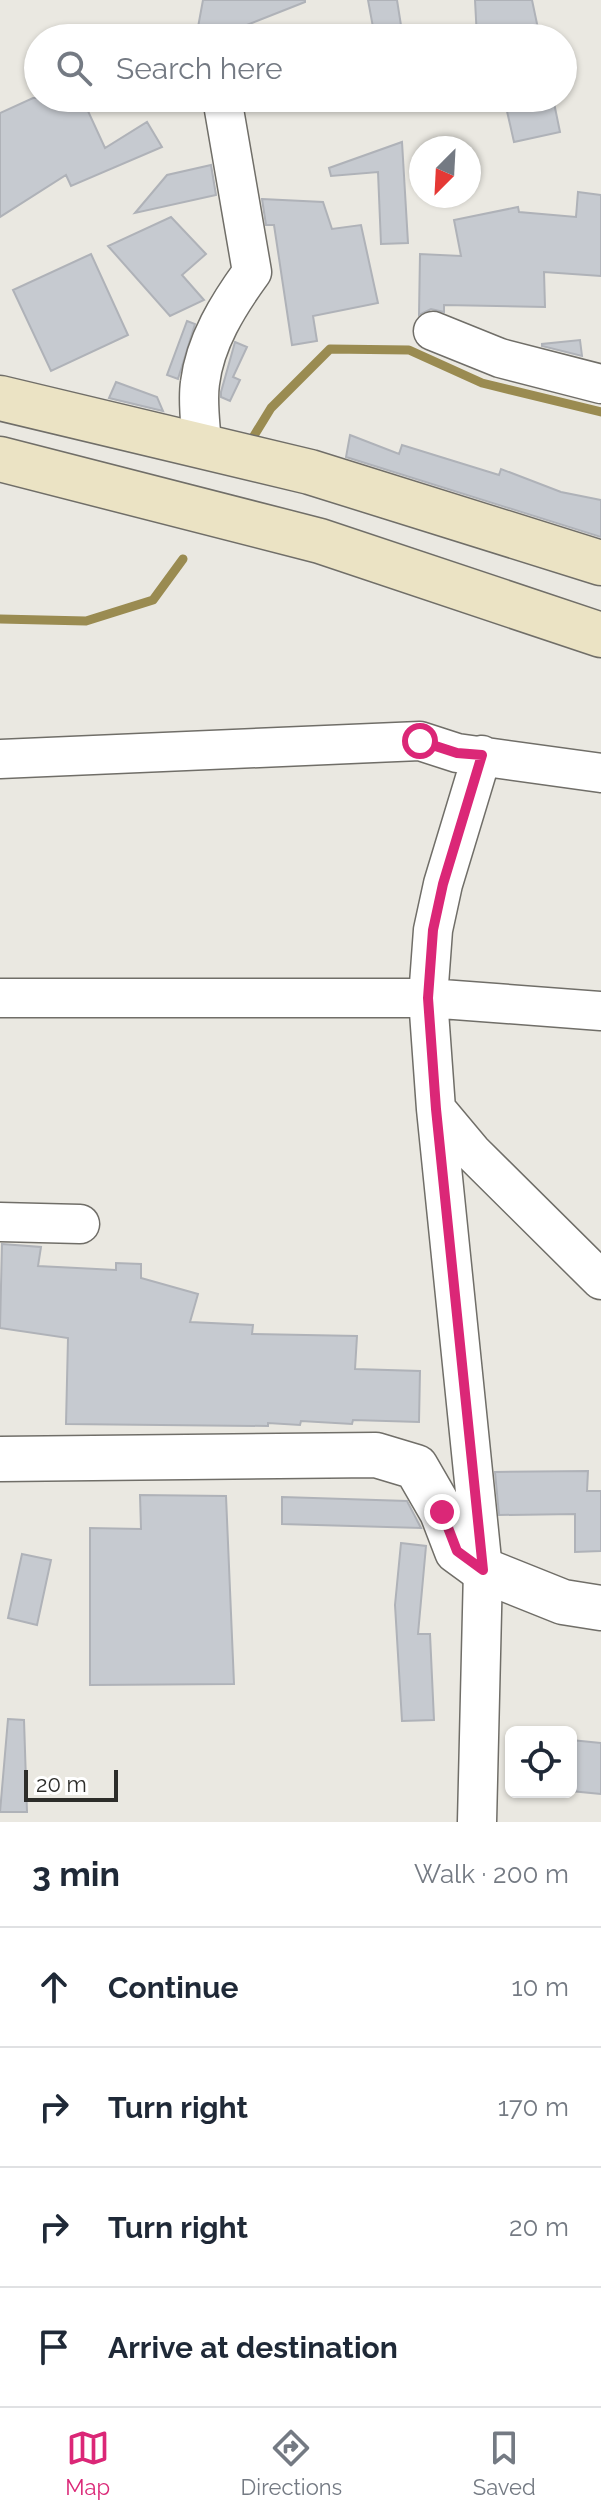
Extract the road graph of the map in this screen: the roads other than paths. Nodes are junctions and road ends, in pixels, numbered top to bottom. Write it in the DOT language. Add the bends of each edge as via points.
graph roads {
  1 [pos="224,112"];
  2 [pos="433,331"];
  3 [pos="601,384"];
  4 [pos="0,398"];
  5 [pos="202,446"];
  6 [pos="0,459"];
  7 [pos="601,563"];
  8 [pos="601,635"];
  9 [pos="482,755"];
  10 [pos="0,759"];
  11 [pos="601,773"];
  12 [pos="0,998"];
  13 [pos="428,998"];
  14 [pos="601,1011"];
  15 [pos="436,1109"];
  16 [pos="0,1222"];
  17 [pos="80,1224"];
  18 [pos="601,1280"];
  19 [pos="0,1459"];
  20 [pos="483,1570"];
  21 [pos="601,1608"];
  22 [pos="477,1822"];
  1 -- 5 [label="street" via="252,272 229,303 212,340 200,384"];
  2 -- 3 [label="street" via="500,358"];
  4 -- 5 [label="main road"];
  5 -- 7 [label="main road" via="310,472"];
  6 -- 8 [label="main road" via="320,541"];
  9 -- 10 [label="street" via="420,741"];
  9 -- 11 [label="street"];
  9 -- 13 [label="street" via="443,884"];
  12 -- 13 [label="street"];
  13 -- 14 [label="street"];
  13 -- 15 [label="street"];
  15 -- 18 [label="street"];
  15 -- 20 [label="street"];
  16 -- 17 [label="street"];
  19 -- 20 [label="street" via="376,1455 416,1467 457,1551"];
  20 -- 21 [label="street" via="563,1602"];
  20 -- 22 [label="street"];
}
